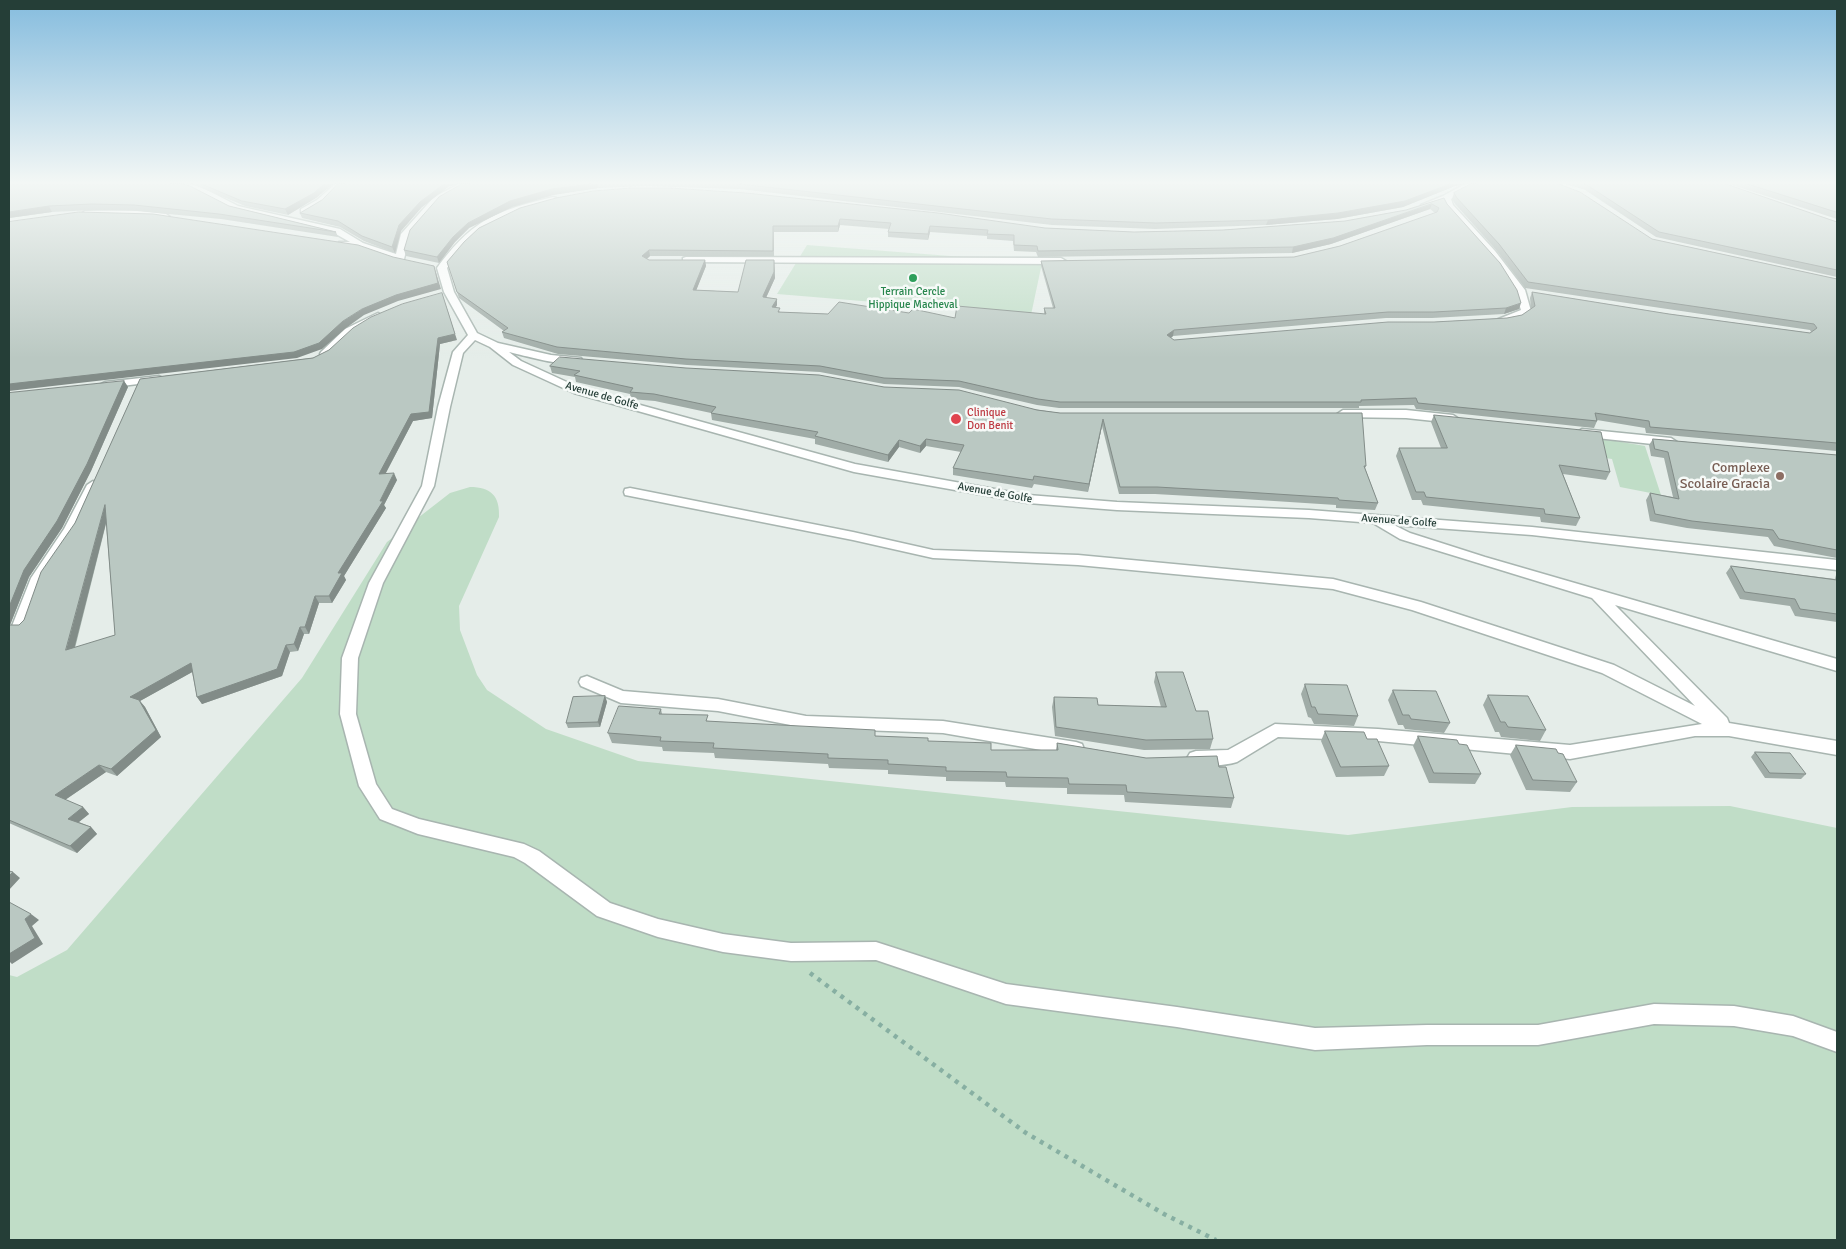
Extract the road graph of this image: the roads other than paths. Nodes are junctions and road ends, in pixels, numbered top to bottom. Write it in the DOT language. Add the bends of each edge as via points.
graph roads {
  1 [pos="336,242"];
  2 [pos="357,242"];
  3 [pos="405,242"];
  4 [pos="463,242"];
  5 [pos="1482,242"];
  6 [pos="363,246"];
  7 [pos="680,260"];
  8 [pos="1069,261"];
  9 [pos="392,311"];
  10 [pos="1494,320"];
  11 [pos="473,335"];
  12 [pos="494,345"];
  13 [pos="316,358"];
  14 [pos="588,361"];
  15 [pos="168,378"];
  16 [pos="138,381"];
  17 [pos="98,385"];
  18 [pos="134,394"];
  19 [pos="1328,414"];
  20 [pos="1461,419"];
  21 [pos="1569,432"];
  22 [pos="1682,443"];
  23 [pos="99,472"];
  24 [pos="630,492"];
  25 [pos="1374,519"];
  26 [pos="1837,565"];
  27 [pos="1597,594"];
  28 [pos="20,626"];
  29 [pos="1837,665"];
  30 [pos="587,682"];
  31 [pos="1729,730"];
  32 [pos="1837,748"];
  33 [pos="1089,751"];
  34 [pos="1183,758"];
  35 [pos="1837,1042"];
  1 -- 6 [label="street"];
  2 -- 6 [label="street"];
  3 -- 6 [label="street" via="403,260"];
  4 -- 11 [label="street" via="438,267 445,293"];
  5 -- 10 [label="street" via="1525,292 1526,310 1514,318"];
  7 -- 8 [label="street"];
  9 -- 13 [label="street" via="359,324 344,335 330,352"];
  11 -- 12 [label="street, Avenue de Golfe"];
  11 -- 35 [label="street" via="458,352 428,486 376,583 350,658 348,714 368,786 386,814 418,826 516,850 532,857 604,910 658,928 723,943 791,952 876,951 1006,994 1315,1039 1538,1035 1654,1014 1734,1016 1793,1026"];
  12 -- 14 [label="street" via="551,358"];
  12 -- 25 [label="street, Avenue de Golfe" via="517,363 578,391 854,468 1028,499"];
  15 -- 16 [label="street"];
  16 -- 17 [label="street"];
  16 -- 18 [label="street"];
  19 -- 20 [label="street" via="1406,414"];
  21 -- 22 [label="street"];
  23 -- 28 [label="street" via="71,529 38,578"];
  24 -- 31 [label="street" via="933,554 1078,560 1333,584 1416,606 1608,669"];
  25 -- 26 [label="street, Avenue de Golfe" via="1532,531"];
  25 -- 27 [label="street" via="1405,536"];
  27 -- 29 [label="street"];
  27 -- 31 [label="street"];
  30 -- 33 [label="street" via="621,697 718,705 806,722 943,727"];
  31 -- 32 [label="street"];
  31 -- 34 [label="street" via="1695,730 1570,752 1378,735 1275,730 1231,757"];
}
